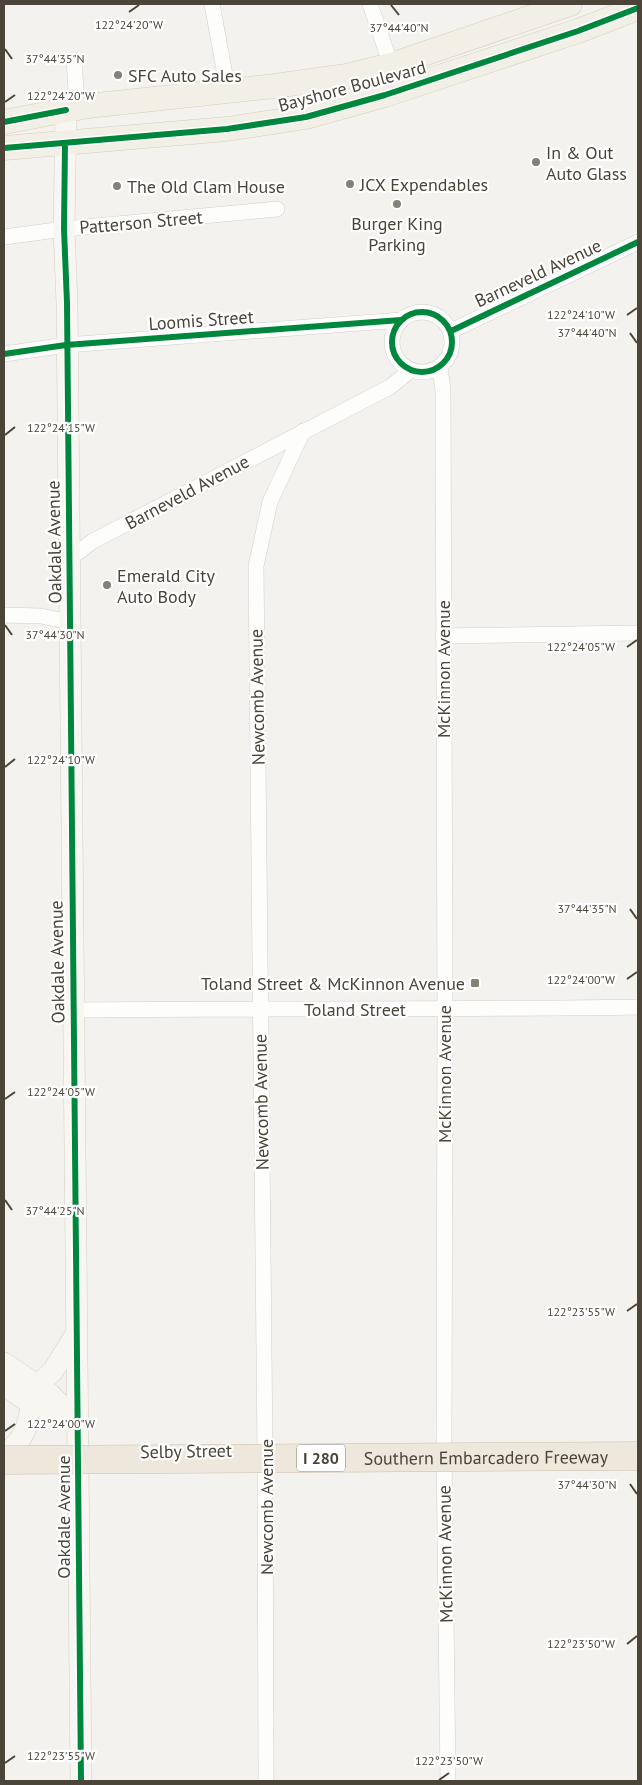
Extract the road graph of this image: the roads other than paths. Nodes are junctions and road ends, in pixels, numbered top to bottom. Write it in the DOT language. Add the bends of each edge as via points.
graph roads {
  1 [pos="212,4"];
  2 [pos="370,4"];
  3 [pos="570,4"];
  4 [pos="638,8"];
  5 [pos="74,60"];
  6 [pos="391,65"];
  7 [pos="228,91"];
  8 [pos="66,110"];
  9 [pos="4,122"];
  10 [pos="64,143"];
  11 [pos="4,148"];
  12 [pos="278,209"];
  13 [pos="64,229"];
  14 [pos="4,237"];
  15 [pos="638,242"];
  16 [pos="401,320"];
  17 [pos="450,331"];
  18 [pos="66,345"];
  19 [pos="4,354"];
  20 [pos="440,367"];
  21 [pos="411,370"];
  22 [pos="303,431"];
  23 [pos="69,559"];
  24 [pos="4,614"];
  25 [pos="70,622"];
  26 [pos="638,633"];
  27 [pos="443,636"];
  28 [pos="638,1006"];
  29 [pos="260,1008"];
  30 [pos="73,1010"];
  31 [pos="444,1010"];
  32 [pos="77,1334"];
  33 [pos="4,1363"];
  34 [pos="4,1385"];
  35 [pos="34,1395"];
  36 [pos="77,1422"];
  37 [pos="444,1448"];
  38 [pos="638,1449"];
  39 [pos="265,1450"];
  40 [pos="78,1452"];
  41 [pos="5,1454"];
  42 [pos="638,1456"];
  43 [pos="81,1781"];
  44 [pos="266,1781"];
  45 [pos="448,1781"];
  1 -- 7 [label="street"];
  2 -- 6 [label="street"];
  3 -- 6 [label="main road, Bayshore Boulevard"];
  4 -- 10 [label="main road, Bayshore Boulevard" via="578,32 331,111 253,126"];
  5 -- 8 [label="street, Oakdale Avenue" via="76,89"];
  6 -- 7 [label="main road, Bayshore Boulevard" via="324,80"];
  7 -- 8 [label="main road, Bayshore Boulevard"];
  8 -- 9 [label="main road, Bayshore Boulevard"];
  8 -- 10 [label="main road, Oakdale Avenue"];
  10 -- 11 [label="main road, Bayshore Boulevard"];
  10 -- 13 [label="main road, Oakdale Avenue"];
  12 -- 13 [label="street, Patterson Street"];
  13 -- 14 [label="street, Patterson Street"];
  13 -- 18 [label="main road, Oakdale Avenue"];
  15 -- 17 [label="street, Barneveld Avenue"];
  16 -- 17 [label="street" via="418,311 428,312 445,322"];
  16 -- 18 [label="street, Loomis Street"];
  16 -- 21 [label="street" via="395,328 392,348 402,365"];
  17 -- 20 [label="street" via="451,350"];
  18 -- 19 [label="street, Loomis Street"];
  18 -- 23 [label="main road, Oakdale Avenue"];
  20 -- 21 [label="street" via="431,371"];
  20 -- 27 [label="street, McKinnon Avenue" via="443,390"];
  21 -- 22 [label="street, Barneveld Avenue" via="390,387"];
  22 -- 23 [label="street, Barneveld Avenue" via="93,541"];
  22 -- 29 [label="street, Newcomb Avenue" via="270,502 256,566"];
  23 -- 25 [label="main road, Oakdale Avenue"];
  24 -- 25 [label="street"];
  25 -- 30 [label="main road, Oakdale Avenue"];
  26 -- 27 [label="street"];
  27 -- 31 [label="street, McKinnon Avenue"];
  28 -- 31 [label="street, Toland Street"];
  29 -- 30 [label="street, Toland Street"];
  29 -- 31 [label="street, Toland Street"];
  29 -- 39 [label="street, Newcomb Avenue"];
  30 -- 32 [label="main road, Oakdale Avenue"];
  31 -- 37 [label="street, McKinnon Avenue"];
  32 -- 35 [label="main road"];
  32 -- 36 [label="main road, Oakdale Avenue"];
  33 -- 35 [label="main road"];
  34 -- 35 [label="main road"];
  35 -- 36 [label="main road" via="50,1394"];
  35 -- 41 [label="main road" via="25,1432 18,1444"];
  36 -- 40 [label="main road, Oakdale Avenue"];
  37 -- 38 [label="street, Selby Street"];
  37 -- 39 [label="street, Selby Street"];
  37 -- 45 [label="street, McKinnon Avenue"];
  38 -- 41 [label="highway, Southern Embarcadero Freeway / I 280"];
  39 -- 40 [label="street, Selby Street"];
  39 -- 44 [label="street, Newcomb Avenue"];
  40 -- 41 [label="street, Selby Street"];
  40 -- 43 [label="main road, Oakdale Avenue"];
  41 -- 42 [label="highway, Southern Embarcadero Freeway / I 280, bridge"];
}
